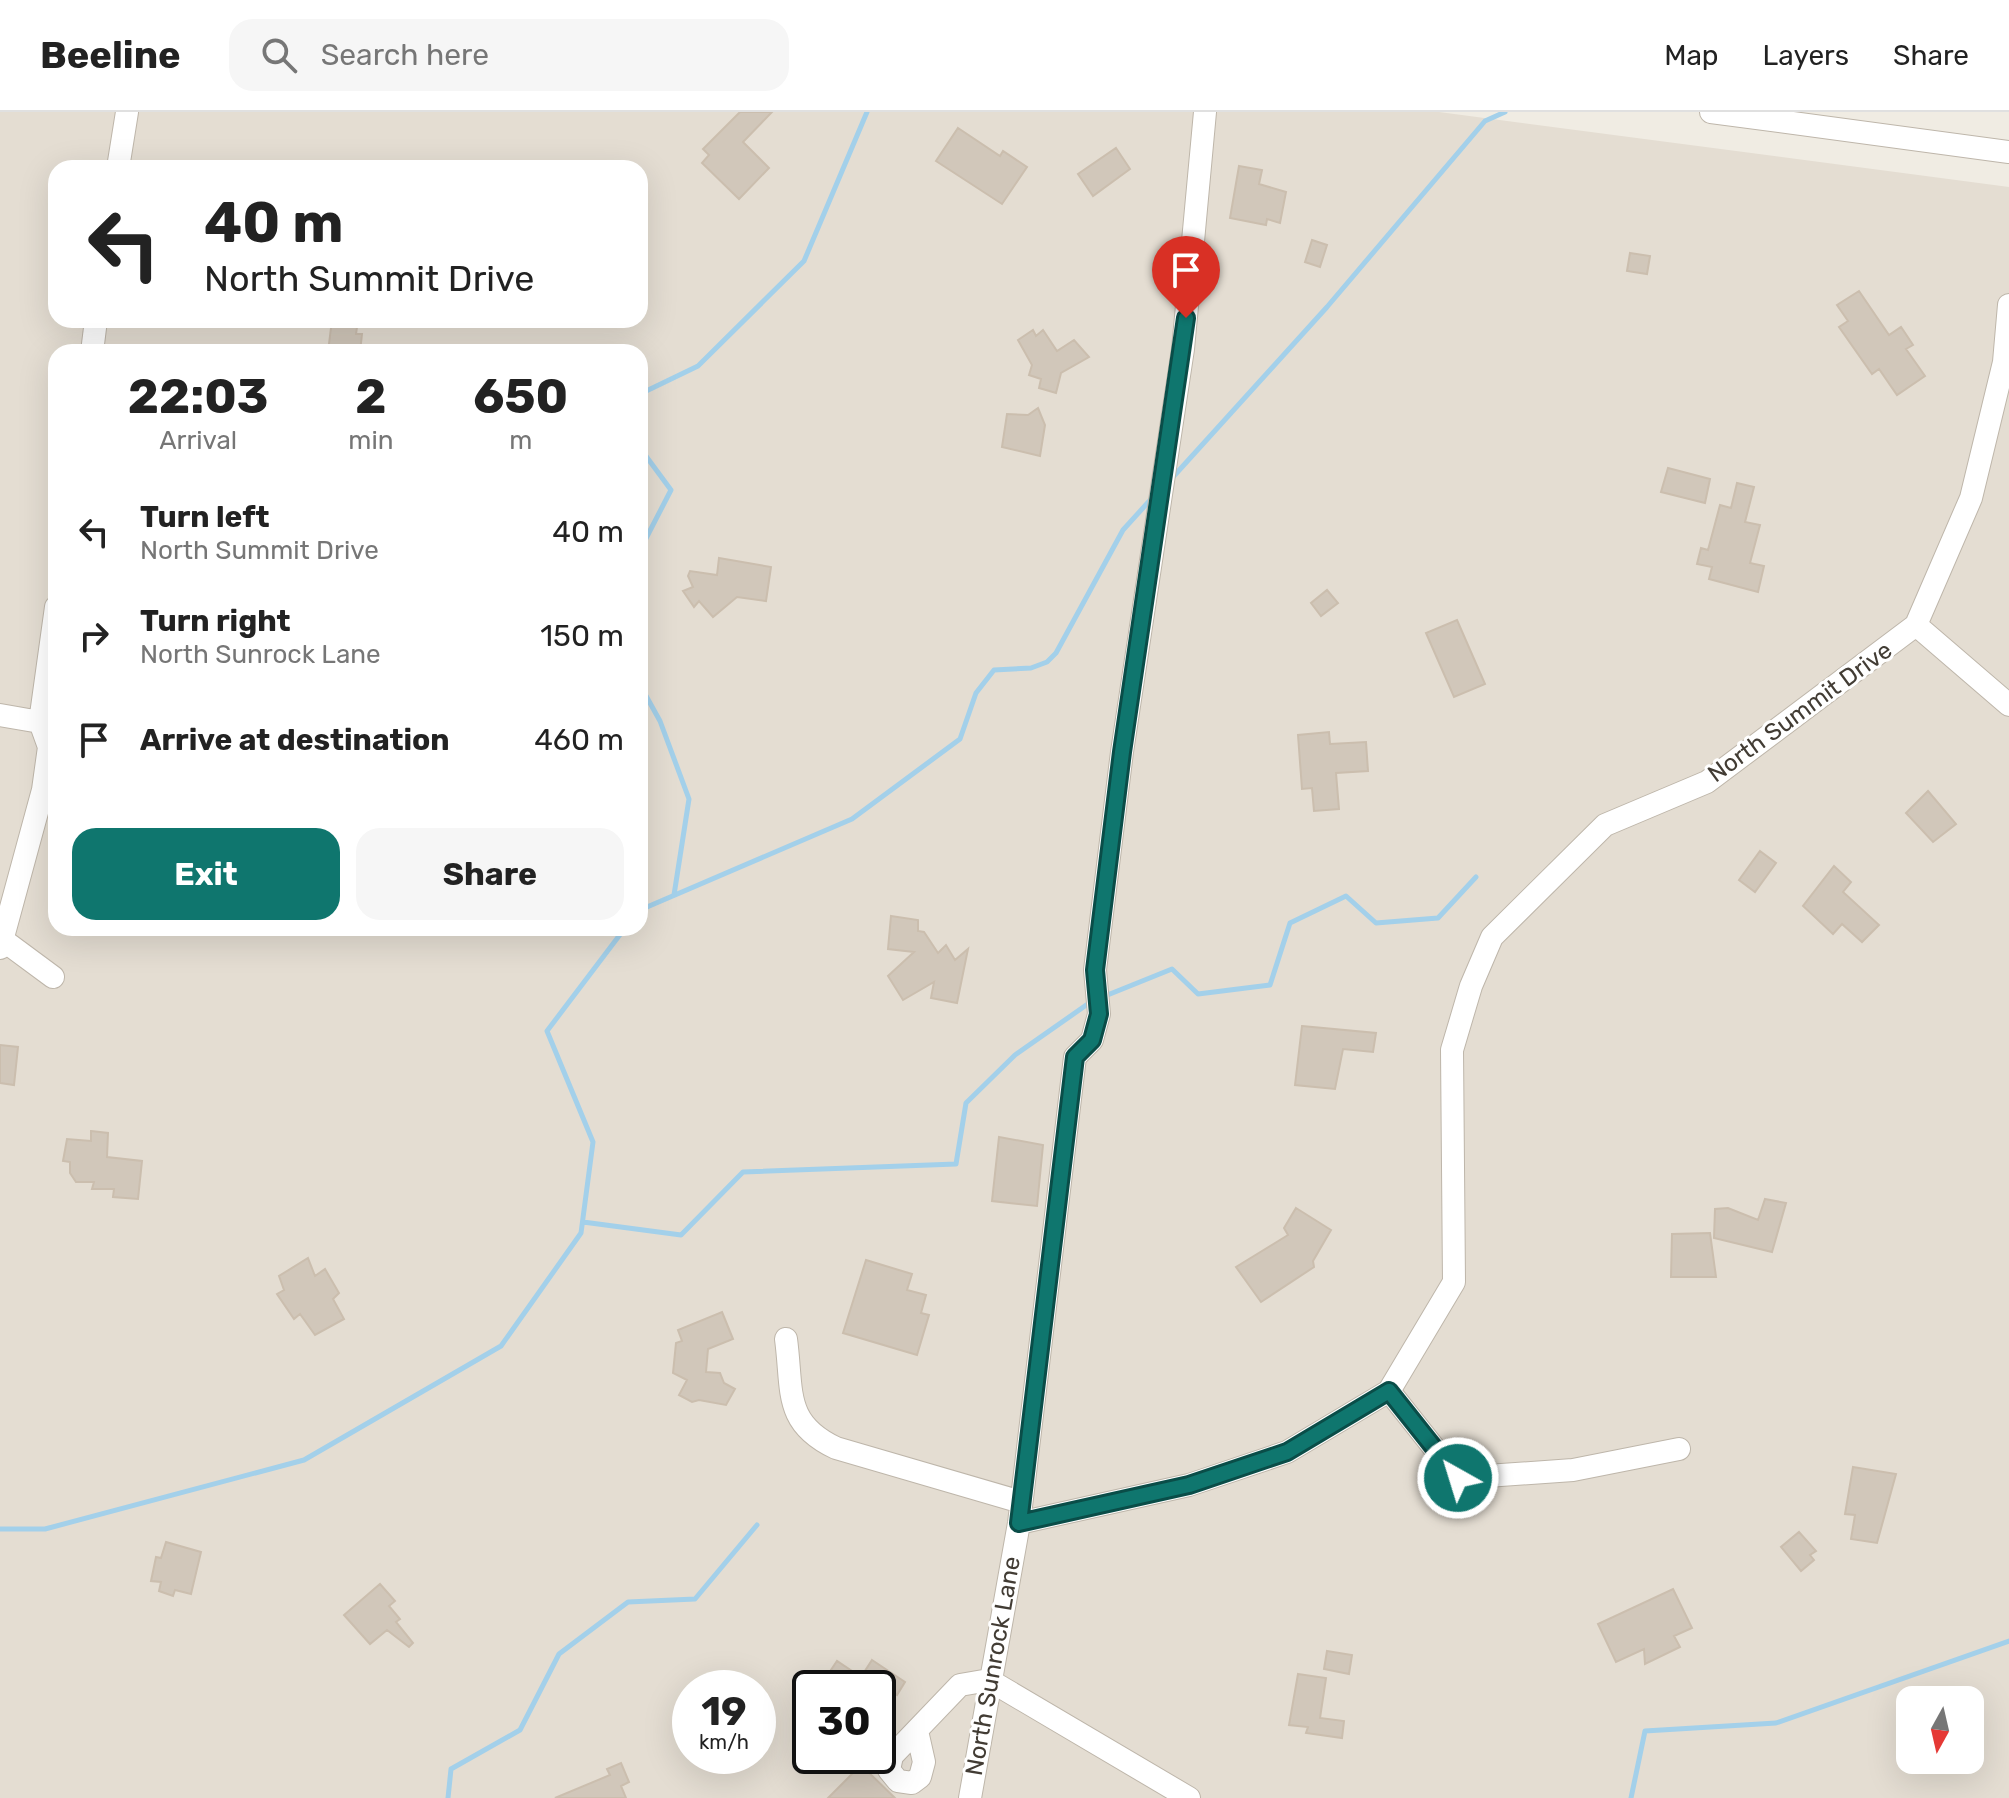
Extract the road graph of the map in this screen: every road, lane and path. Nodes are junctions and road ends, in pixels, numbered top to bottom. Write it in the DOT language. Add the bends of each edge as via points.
graph roads {
  1 [pos="127,112"];
  2 [pos="1205,112"];
  3 [pos="1711,112"];
  4 [pos="2009,152"];
  5 [pos="119,160"];
  6 [pos="2009,305"];
  7 [pos="1916,625"];
  8 [pos="48,664"];
  9 [pos="2009,705"];
  10 [pos="0,715"];
  11 [pos="40,722"];
  12 [pos="48,744"];
  13 [pos="48,754"];
  14 [pos="2,944"];
  15 [pos="53,977"];
  16 [pos="786,1339"];
  17 [pos="1389,1391"];
  18 [pos="1679,1449"];
  19 [pos="1020,1512"];
  20 [pos="989,1680"];
  21 [pos="917,1731"];
  22 [pos="970,1798"];
  23 [pos="1189,1798"];
  1 -- 5 [label="street"];
  2 -- 19 [label="street, North Sunrock Lane" via="1183,349 1097,955 1099,1014 1092,1040 1075,1057"];
  3 -- 4 [label="street"];
  6 -- 7 [label="street, North Summit Drive" via="2004,362 1971,498"];
  7 -- 9 [label="street"];
  7 -- 17 [label="street, North Summit Drive" via="1707,782 1605,825 1492,937 1452,1050 1454,1282"];
  8 -- 11 [label="street"];
  10 -- 11 [label="street"];
  11 -- 12 [label="street"];
  13 -- 14 [label="street"];
  14 -- 15 [label="street"];
  16 -- 19 [label="street" via="794,1408 802,1427 816,1438"];
  17 -- 18 [label="street" via="1458,1478 1573,1470"];
  17 -- 19 [label="street, North Summit Drive" via="1287,1452 1189,1485"];
  19 -- 20 [label="street, North Sunrock Lane"];
  20 -- 21 [label="street" via="960,1685"];
  20 -- 22 [label="street, North Sunrock Lane"];
  20 -- 23 [label="street"];
}
